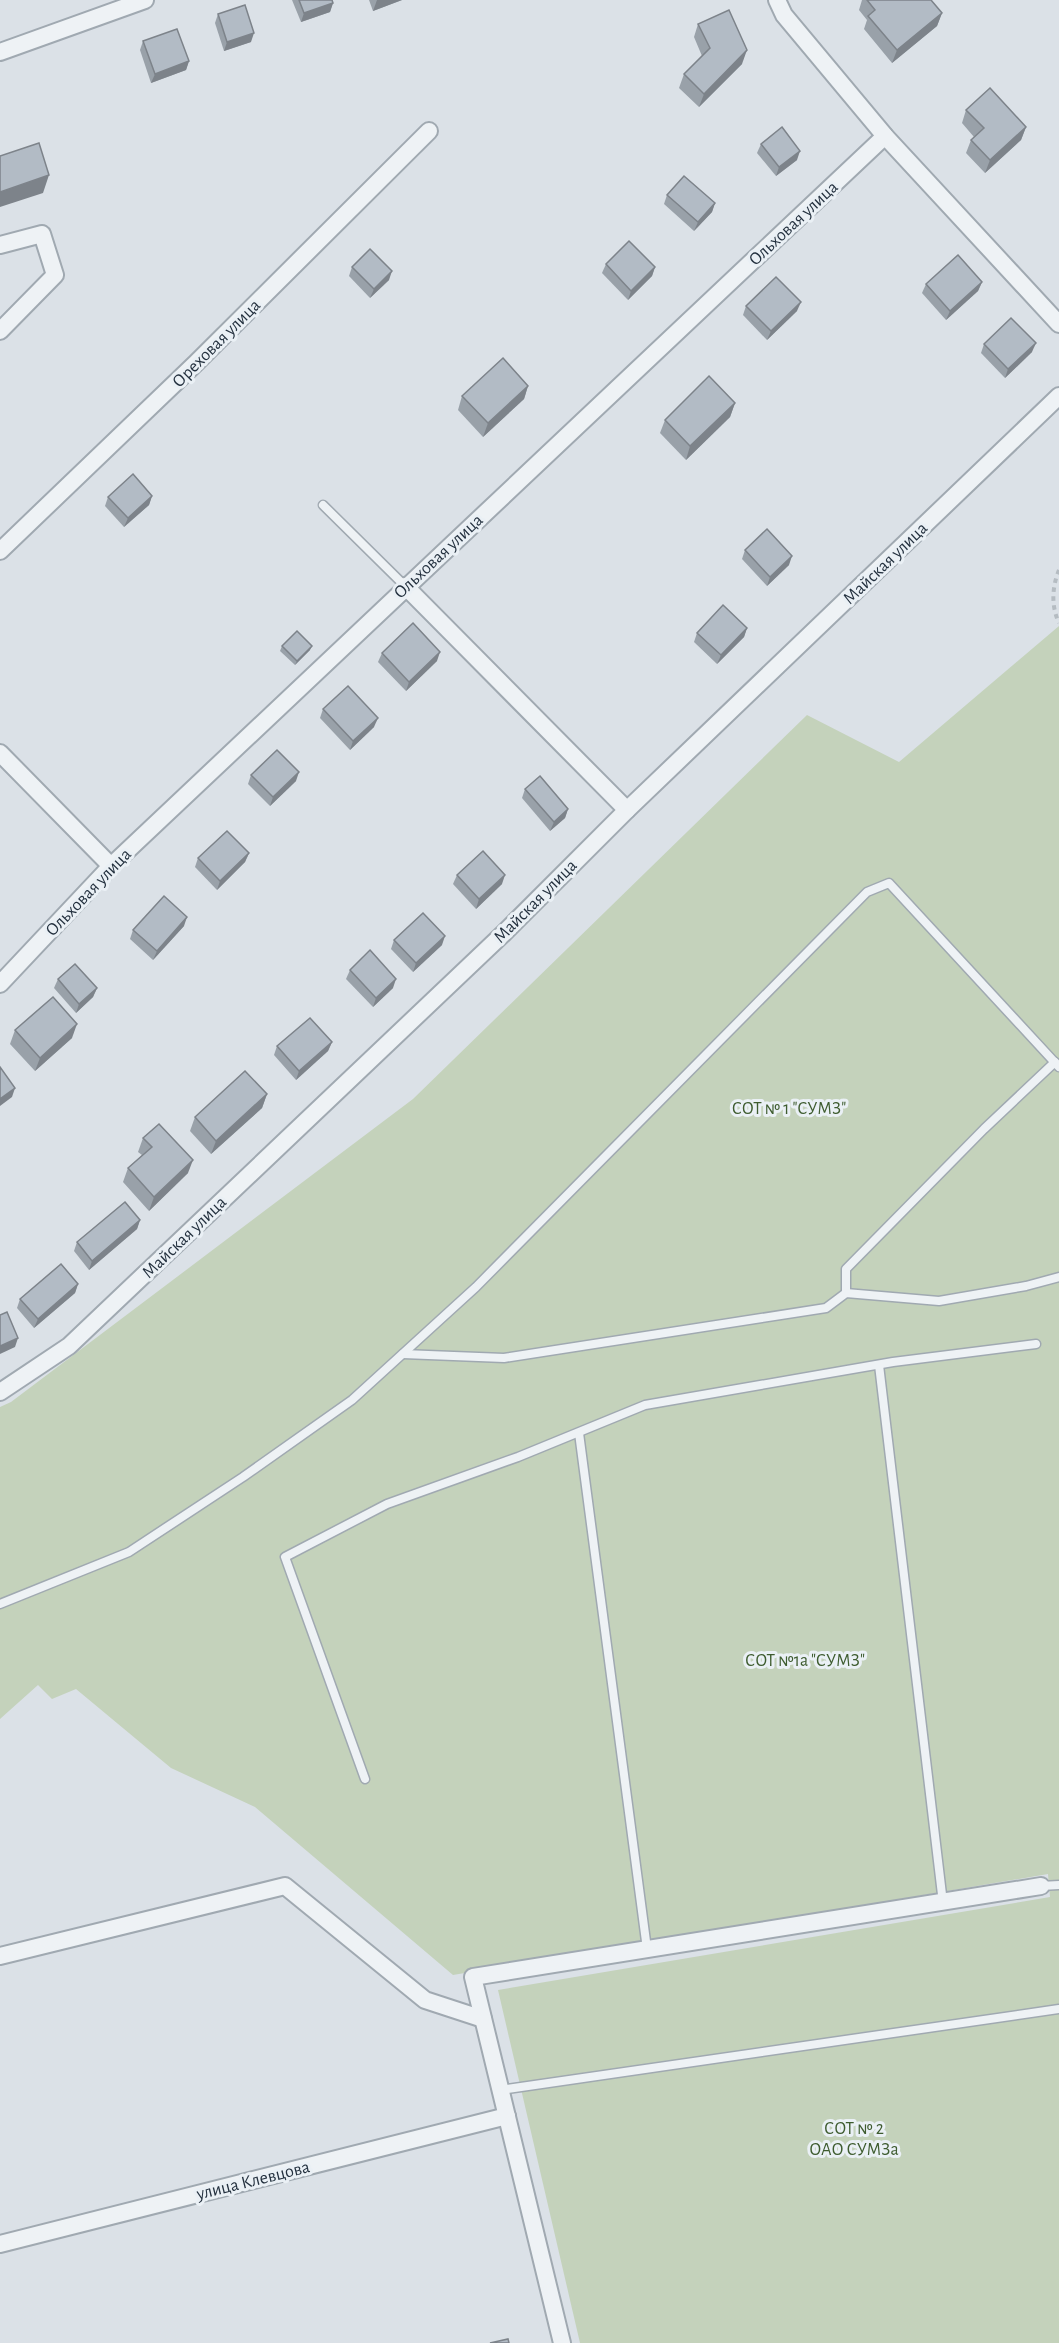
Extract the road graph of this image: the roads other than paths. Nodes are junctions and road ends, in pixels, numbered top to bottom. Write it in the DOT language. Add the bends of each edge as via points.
graph roads {
  1 [pos="145,0"];
  2 [pos="777,0"];
  3 [pos="0,52"];
  4 [pos="429,131"];
  5 [pos="885,136"];
  6 [pos="0,244"];
  7 [pos="1059,324"];
  8 [pos="0,331"];
  9 [pos="1059,396"];
  10 [pos="323,505"];
  11 [pos="0,551"];
  12 [pos="405,586"];
  13 [pos="0,753"];
  14 [pos="627,810"];
  15 [pos="111,866"];
  16 [pos="0,984"];
  17 [pos="1057,1064"];
  18 [pos="1059,1277"];
  19 [pos="846,1293"];
  20 [pos="1036,1344"];
  21 [pos="403,1354"];
  22 [pos="879,1365"];
  23 [pos="0,1392"];
  24 [pos="579,1432"];
  25 [pos="0,1604"];
  26 [pos="365,1779"];
  27 [pos="1059,1885"];
  28 [pos="1041,1886"];
  29 [pos="943,1902"];
  30 [pos="647,1949"];
  31 [pos="0,1956"];
  32 [pos="1059,2009"];
  33 [pos="483,2019"];
  34 [pos="500,2090"];
  35 [pos="507,2116"];
  36 [pos="0,2244"];
  37 [pos="562,2343"];
  1 -- 3 [label="street"];
  2 -- 5 [label="street" via="784,15"];
  4 -- 11 [label="street, Ореховая улица"];
  5 -- 7 [label="street"];
  5 -- 12 [label="street, Ольховая улица"];
  6 -- 8 [label="street" via="42,234 55,274"];
  9 -- 14 [label="street, Майская улица"];
  10 -- 12 [label="lane"];
  12 -- 14 [label="street"];
  12 -- 15 [label="street, Ольховая улица"];
  13 -- 15 [label="street"];
  14 -- 23 [label="street, Майская улица" via="504,933 69,1347"];
  15 -- 16 [label="street, Ольховая улица"];
  17 -- 19 [label="lane" via="984,1129 846,1269"];
  17 -- 21 [label="lane" via="889,883 867,892 476,1287"];
  18 -- 19 [label="lane" via="939,1301"];
  19 -- 21 [label="lane" via="826,1308 504,1358"];
  20 -- 22 [label="lane"];
  21 -- 25 [label="lane" via="352,1400 129,1552"];
  22 -- 24 [label="lane" via="645,1405"];
  22 -- 29 [label="lane"];
  24 -- 26 [label="lane" via="387,1504 285,1557"];
  24 -- 30 [label="lane"];
  27 -- 28 [label="lane"];
  28 -- 29 [label="street"];
  29 -- 30 [label="street"];
  30 -- 33 [label="street" via="473,1977"];
  31 -- 33 [label="street" via="285,1886 425,2000"];
  32 -- 34 [label="lane"];
  33 -- 34 [label="street"];
  34 -- 35 [label="street"];
  35 -- 36 [label="street, улица Клевцова"];
  35 -- 37 [label="street"];
}
